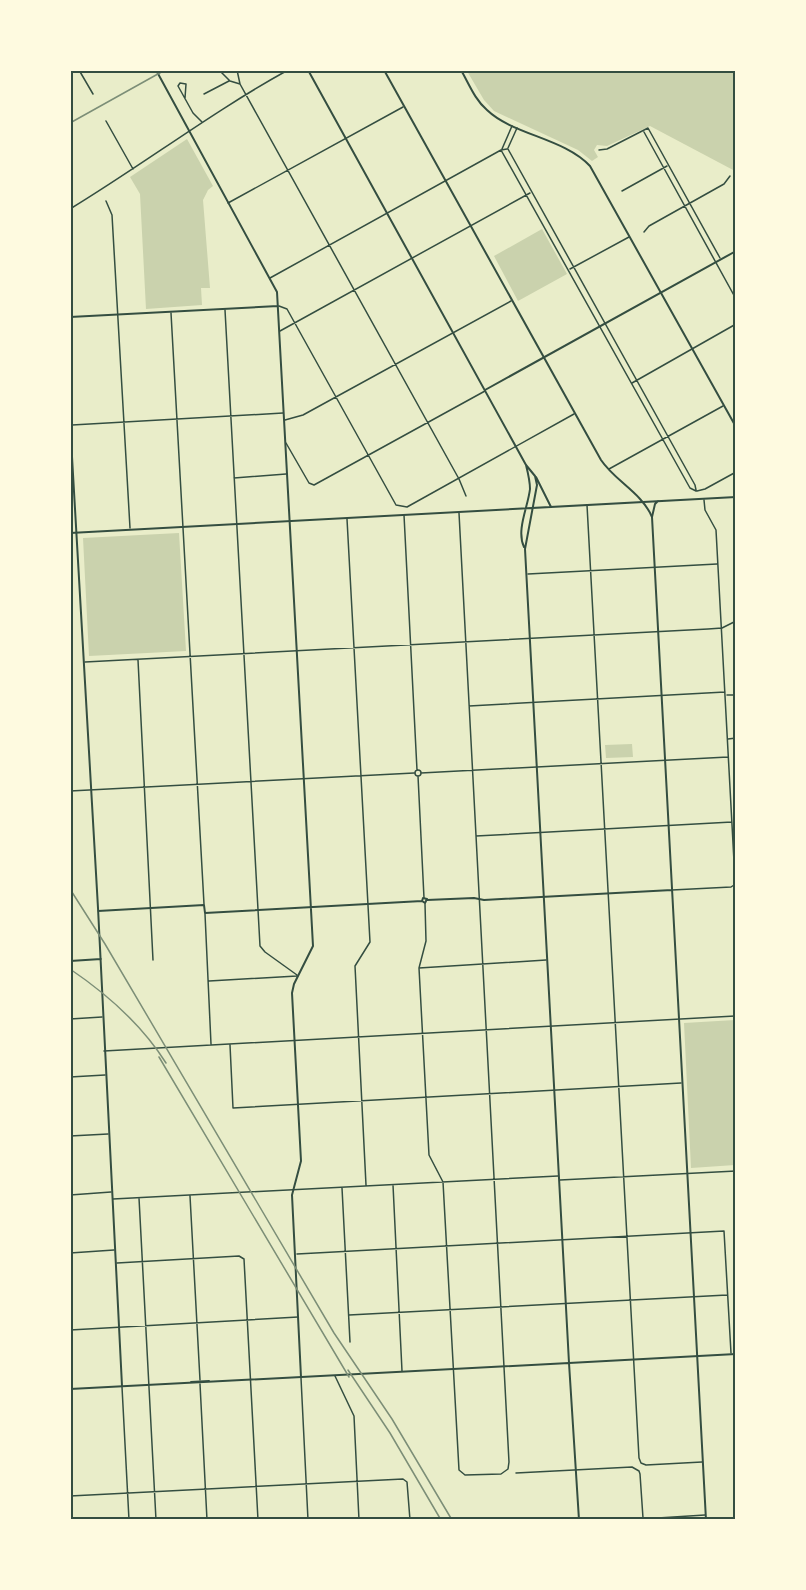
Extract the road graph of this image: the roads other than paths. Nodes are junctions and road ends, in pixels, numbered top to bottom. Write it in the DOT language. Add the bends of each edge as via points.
graph roads {
  1 [pos="79,70"];
  2 [pos="156,70"];
  3 [pos="237,70"];
  4 [pos="288,70"];
  5 [pos="308,70"];
  6 [pos="384,70"];
  7 [pos="462,70"];
  8 [pos="220,71"];
  9 [pos="230,81"];
  10 [pos="240,84"];
  11 [pos="93,94"];
  12 [pos="204,94"];
  13 [pos="246,95"];
  14 [pos="185,98"];
  15 [pos="404,106"];
  16 [pos="106,122"];
  17 [pos="202,122"];
  18 [pos="513,125"];
  19 [pos="518,127"];
  20 [pos="189,130"];
  21 [pos="643,131"];
  22 [pos="345,138"];
  23 [pos="508,149"];
  24 [pos="501,150"];
  25 [pos="599,150"];
  26 [pos="668,165"];
  27 [pos="663,168"];
  28 [pos="133,169"];
  29 [pos="287,171"];
  30 [pos="730,177"];
  31 [pos="446,181"];
  32 [pos="622,191"];
  33 [pos="531,192"];
  34 [pos="526,195"];
  35 [pos="106,201"];
  36 [pos="228,203"];
  37 [pos="689,203"];
  38 [pos="684,206"];
  39 [pos="70,209"];
  40 [pos="387,213"];
  41 [pos="471,226"];
  42 [pos="644,232"];
  43 [pos="629,237"];
  44 [pos="330,246"];
  45 [pos="735,251"];
  46 [pos="412,258"];
  47 [pos="720,259"];
  48 [pos="716,262"];
  49 [pos="573,267"];
  50 [pos="568,270"];
  51 [pos="270,278"];
  52 [pos="354,290"];
  53 [pos="661,292"];
  54 [pos="735,299"];
  55 [pos="512,301"];
  56 [pos="278,306"];
  57 [pos="225,309"];
  58 [pos="171,312"];
  59 [pos="118,315"];
  60 [pos="70,318"];
  61 [pos="294,323"];
  62 [pos="605,324"];
  63 [pos="735,324"];
  64 [pos="600,326"];
  65 [pos="279,331"];
  66 [pos="454,333"];
  67 [pos="692,349"];
  68 [pos="544,357"];
  69 [pos="395,365"];
  70 [pos="636,380"];
  71 [pos="632,383"];
  72 [pos="485,390"];
  73 [pos="336,398"];
  74 [pos="723,406"];
  75 [pos="284,413"];
  76 [pos="575,413"];
  77 [pos="231,416"];
  78 [pos="178,419"];
  79 [pos="284,420"];
  80 [pos="124,422"];
  81 [pos="427,422"];
  82 [pos="71,424"];
  83 [pos="735,427"];
  84 [pos="668,436"];
  85 [pos="663,439"];
  86 [pos="285,442"];
  87 [pos="516,446"];
  88 [pos="369,455"];
  89 [pos="526,465"];
  90 [pos="608,470"];
  91 [pos="735,472"];
  92 [pos="287,474"];
  93 [pos="535,476"];
  94 [pos="234,478"];
  95 [pos="459,478"];
  96 [pos="696,491"];
  97 [pos="466,496"];
  98 [pos="735,497"];
  99 [pos="704,499"];
  100 [pos="659,501"];
  101 [pos="642,502"];
  102 [pos="587,505"];
  103 [pos="551,507"];
  104 [pos="526,508"];
  105 [pos="533,508"];
  106 [pos="459,512"];
  107 [pos="404,514"];
  108 [pos="652,517"];
  109 [pos="347,518"];
  110 [pos="290,521"];
  111 [pos="237,524"];
  112 [pos="184,526"];
  113 [pos="130,529"];
  114 [pos="77,532"];
  115 [pos="70,533"];
  116 [pos="525,549"];
  117 [pos="718,564"];
  118 [pos="655,567"];
  119 [pos="591,571"];
  120 [pos="526,574"];
  121 [pos="735,621"];
  122 [pos="722,628"];
  123 [pos="658,632"];
  124 [pos="594,635"];
  125 [pos="530,638"];
  126 [pos="466,642"];
  127 [pos="411,645"];
  128 [pos="354,648"];
  129 [pos="297,651"];
  130 [pos="244,654"];
  131 [pos="191,656"];
  132 [pos="138,659"];
  133 [pos="84,662"];
  134 [pos="726,694"];
  135 [pos="735,695"];
  136 [pos="662,696"];
  137 [pos="598,699"];
  138 [pos="533,702"];
  139 [pos="469,706"];
  140 [pos="735,738"];
  141 [pos="728,739"];
  142 [pos="729,757"];
  143 [pos="665,760"];
  144 [pos="601,763"];
  145 [pos="537,766"];
  146 [pos="417,770"];
  147 [pos="473,770"];
  148 [pos="414,773"];
  149 [pos="421,773"];
  150 [pos="361,776"];
  151 [pos="418,776"];
  152 [pos="304,779"];
  153 [pos="251,782"];
  154 [pos="198,784"];
  155 [pos="144,787"];
  156 [pos="91,790"];
  157 [pos="70,791"];
  158 [pos="732,805"];
  159 [pos="735,805"];
  160 [pos="732,822"];
  161 [pos="669,826"];
  162 [pos="604,829"];
  163 [pos="540,832"];
  164 [pos="476,836"];
  165 [pos="735,872"];
  166 [pos="672,890"];
  167 [pos="608,893"];
  168 [pos="544,897"];
  169 [pos="480,899"];
  170 [pos="424,900"];
  171 [pos="368,904"];
  172 [pos="204,905"];
  173 [pos="311,907"];
  174 [pos="151,908"];
  175 [pos="257,909"];
  176 [pos="98,911"];
  177 [pos="205,913"];
  178 [pos="100,959"];
  179 [pos="153,960"];
  180 [pos="547,960"];
  181 [pos="70,961"];
  182 [pos="483,964"];
  183 [pos="419,968"];
  184 [pos="298,976"];
  185 [pos="208,981"];
  186 [pos="735,1016"];
  187 [pos="102,1017"];
  188 [pos="70,1019"];
  189 [pos="679,1019"];
  190 [pos="615,1022"];
  191 [pos="551,1026"];
  192 [pos="487,1029"];
  193 [pos="422,1033"];
  194 [pos="358,1036"];
  195 [pos="294,1040"];
  196 [pos="230,1044"];
  197 [pos="211,1045"];
  198 [pos="104,1051"];
  199 [pos="105,1076"];
  200 [pos="70,1077"];
  201 [pos="682,1083"];
  202 [pos="618,1087"];
  203 [pos="554,1090"];
  204 [pos="490,1094"];
  205 [pos="426,1097"];
  206 [pos="362,1100"];
  207 [pos="298,1105"];
  208 [pos="108,1134"];
  209 [pos="70,1136"];
  210 [pos="735,1171"];
  211 [pos="687,1173"];
  212 [pos="624,1177"];
  213 [pos="559,1178"];
  214 [pos="495,1179"];
  215 [pos="443,1182"];
  216 [pos="393,1184"];
  217 [pos="366,1185"];
  218 [pos="342,1187"];
  219 [pos="294,1190"];
  220 [pos="112,1192"];
  221 [pos="70,1195"];
  222 [pos="190,1195"];
  223 [pos="139,1198"];
  224 [pos="112,1199"];
  225 [pos="691,1233"];
  226 [pos="626,1237"];
  227 [pos="563,1240"];
  228 [pos="498,1243"];
  229 [pos="447,1245"];
  230 [pos="396,1248"];
  231 [pos="115,1250"];
  232 [pos="345,1251"];
  233 [pos="70,1252"];
  234 [pos="295,1254"];
  235 [pos="193,1259"];
  236 [pos="143,1262"];
  237 [pos="116,1263"];
  238 [pos="728,1295"];
  239 [pos="694,1297"];
  240 [pos="630,1301"];
  241 [pos="566,1304"];
  242 [pos="501,1307"];
  243 [pos="450,1310"];
  244 [pos="399,1312"];
  245 [pos="349,1315"];
  246 [pos="299,1317"];
  247 [pos="248,1321"];
  248 [pos="197,1323"];
  249 [pos="146,1326"];
  250 [pos="119,1327"];
  251 [pos="70,1330"];
  252 [pos="350,1342"];
  253 [pos="731,1354"];
  254 [pos="735,1354"];
  255 [pos="698,1356"];
  256 [pos="633,1360"];
  257 [pos="569,1363"];
  258 [pos="504,1366"];
  259 [pos="453,1369"];
  260 [pos="402,1371"];
  261 [pos="334,1375"];
  262 [pos="301,1377"];
  263 [pos="250,1379"];
  264 [pos="200,1382"];
  265 [pos="149,1385"];
  266 [pos="122,1386"];
  267 [pos="72,1389"];
  268 [pos="703,1462"];
  269 [pos="576,1470"];
  270 [pos="516,1473"];
  271 [pos="357,1481"];
  272 [pos="306,1484"];
  273 [pos="255,1486"];
  274 [pos="205,1489"];
  275 [pos="154,1492"];
  276 [pos="128,1493"];
  277 [pos="70,1496"];
  278 [pos="706,1515"];
  279 [pos="643,1518"];
  280 [pos="129,1520"];
  281 [pos="156,1520"];
  282 [pos="207,1520"];
  283 [pos="258,1520"];
  284 [pos="308,1520"];
  285 [pos="359,1520"];
  286 [pos="410,1520"];
  287 [pos="579,1520"];
  288 [pos="626,1520"];
  289 [pos="706,1520"];
  1 -- 11 [label="street"];
  2 -- 20 [label="street"];
  3 -- 10 [label="street"];
  4 -- 13 [label="street"];
  5 -- 22 [label="street"];
  6 -- 15 [label="street"];
  7 -- 18 [label="street" via="493,116"];
  8 -- 9 [label="street"];
  9 -- 10 [label="street"];
  9 -- 12 [label="street"];
  10 -- 13 [label="street"];
  13 -- 17 [label="street"];
  13 -- 29 [label="street"];
  14 -- 14 [label="street" via="186,84 180,83 178,86"];
  14 -- 17 [label="street"];
  15 -- 22 [label="street"];
  15 -- 31 [label="street"];
  16 -- 28 [label="street"];
  17 -- 20 [label="street"];
  18 -- 19 [label="street"];
  18 -- 24 [label="street"];
  19 -- 23 [label="street"];
  19 -- 43 [label="street" via="578,154 595,174"];
  20 -- 28 [label="street"];
  20 -- 36 [label="street"];
  21 -- 25 [label="street"];
  21 -- 26 [label="street" via="648,128"];
  21 -- 27 [label="street"];
  22 -- 29 [label="street"];
  22 -- 40 [label="street"];
  23 -- 24 [label="street"];
  23 -- 33 [label="street"];
  24 -- 31 [label="street"];
  24 -- 34 [label="street"];
  26 -- 27 [label="street"];
  26 -- 37 [label="street"];
  27 -- 32 [label="street"];
  27 -- 38 [label="street"];
  28 -- 39 [label="street"];
  29 -- 36 [label="street"];
  29 -- 44 [label="street"];
  30 -- 37 [label="street"];
  31 -- 40 [label="street"];
  31 -- 41 [label="street"];
  33 -- 34 [label="street"];
  33 -- 49 [label="street"];
  34 -- 41 [label="street"];
  34 -- 50 [label="street"];
  35 -- 59 [label="street" via="112,215"];
  36 -- 51 [label="street"];
  37 -- 38 [label="street"];
  37 -- 47 [label="street"];
  38 -- 42 [label="street"];
  38 -- 48 [label="street"];
  40 -- 44 [label="street"];
  40 -- 46 [label="street"];
  41 -- 46 [label="street"];
  41 -- 55 [label="street"];
  43 -- 49 [label="street"];
  43 -- 53 [label="street"];
  44 -- 51 [label="street"];
  44 -- 52 [label="street"];
  45 -- 47 [label="street"];
  46 -- 52 [label="street"];
  46 -- 66 [label="street"];
  47 -- 48 [label="street"];
  48 -- 53 [label="street"];
  48 -- 54 [label="street"];
  49 -- 50 [label="street"];
  49 -- 62 [label="street"];
  50 -- 64 [label="street"];
  51 -- 56 [label="street"];
  52 -- 61 [label="street"];
  52 -- 69 [label="street"];
  53 -- 62 [label="street"];
  53 -- 67 [label="street"];
  55 -- 66 [label="street"];
  55 -- 68 [label="street"];
  56 -- 57 [label="street"];
  56 -- 61 [label="street" via="286,309"];
  56 -- 65 [label="street"];
  57 -- 58 [label="street"];
  57 -- 77 [label="street"];
  58 -- 59 [label="street"];
  58 -- 78 [label="street"];
  59 -- 60 [label="street"];
  59 -- 80 [label="street"];
  61 -- 65 [label="street"];
  61 -- 73 [label="street"];
  62 -- 64 [label="street"];
  62 -- 70 [label="street"];
  63 -- 67 [label="street"];
  64 -- 68 [label="street"];
  64 -- 71 [label="street"];
  65 -- 75 [label="street"];
  66 -- 69 [label="street"];
  66 -- 72 [label="street"];
  67 -- 70 [label="street"];
  67 -- 74 [label="street"];
  68 -- 72 [label="street"];
  68 -- 76 [label="street"];
  69 -- 73 [label="street"];
  69 -- 81 [label="street"];
  70 -- 71 [label="street"];
  70 -- 84 [label="street"];
  71 -- 85 [label="street"];
  72 -- 81 [label="street"];
  72 -- 87 [label="street"];
  73 -- 79 [label="street"];
  73 -- 88 [label="street"];
  74 -- 83 [label="street"];
  74 -- 84 [label="street"];
  75 -- 77 [label="street"];
  75 -- 79 [label="street"];
  76 -- 87 [label="street"];
  76 -- 90 [label="street"];
  77 -- 78 [label="street"];
  77 -- 94 [label="street"];
  78 -- 80 [label="street"];
  78 -- 112 [label="street"];
  79 -- 86 [label="street"];
  80 -- 82 [label="street"];
  80 -- 113 [label="street"];
  81 -- 88 [label="street"];
  81 -- 95 [label="street"];
  82 -- 114 [label="street"];
  84 -- 85 [label="street"];
  84 -- 96 [label="street"];
  85 -- 90 [label="street"];
  85 -- 96 [label="street" via="690,488"];
  86 -- 88 [label="street" via="314,485"];
  86 -- 92 [label="street"];
  87 -- 89 [label="street"];
  87 -- 95 [label="street"];
  88 -- 95 [label="street" via="396,505 402,507"];
  89 -- 93 [label="street"];
  89 -- 104 [label="street" via="530,488"];
  90 -- 101 [label="street"];
  91 -- 96 [label="street"];
  92 -- 94 [label="street"];
  92 -- 110 [label="street"];
  93 -- 103 [label="street"];
  93 -- 105 [label="street"];
  94 -- 111 [label="street"];
  95 -- 97 [label="street"];
  98 -- 99 [label="street"];
  99 -- 100 [label="street"];
  99 -- 117 [label="street" via="705,510 716,530"];
  100 -- 101 [label="street"];
  100 -- 108 [label="street"];
  101 -- 102 [label="street"];
  101 -- 108 [label="street"];
  102 -- 103 [label="street"];
  102 -- 119 [label="street"];
  103 -- 105 [label="street"];
  104 -- 105 [label="street"];
  104 -- 106 [label="street"];
  104 -- 116 [label="street" via="522,533"];
  105 -- 116 [label="street"];
  106 -- 107 [label="street"];
  106 -- 126 [label="street"];
  107 -- 109 [label="street"];
  107 -- 127 [label="street"];
  108 -- 118 [label="street"];
  109 -- 110 [label="street"];
  109 -- 128 [label="street"];
  110 -- 111 [label="street"];
  110 -- 129 [label="street"];
  111 -- 112 [label="street"];
  111 -- 130 [label="street"];
  112 -- 113 [label="street"];
  112 -- 131 [label="street"];
  113 -- 114 [label="street"];
  114 -- 115 [label="street"];
  114 -- 133 [label="street"];
  116 -- 120 [label="street"];
  117 -- 118 [label="street"];
  117 -- 122 [label="street"];
  118 -- 119 [label="street"];
  118 -- 123 [label="street"];
  119 -- 120 [label="street"];
  119 -- 124 [label="street"];
  120 -- 125 [label="street"];
  121 -- 122 [label="street"];
  122 -- 123 [label="street"];
  122 -- 134 [label="street"];
  123 -- 124 [label="street"];
  123 -- 136 [label="street"];
  124 -- 125 [label="street"];
  124 -- 137 [label="street"];
  125 -- 126 [label="street"];
  125 -- 138 [label="street"];
  126 -- 127 [label="street"];
  126 -- 139 [label="street"];
  127 -- 128 [label="street"];
  127 -- 146 [label="street"];
  128 -- 129 [label="street"];
  128 -- 150 [label="street"];
  129 -- 130 [label="street"];
  129 -- 152 [label="street"];
  130 -- 131 [label="street"];
  130 -- 153 [label="street"];
  131 -- 132 [label="street"];
  131 -- 154 [label="street"];
  132 -- 133 [label="street"];
  132 -- 155 [label="street"];
  133 -- 156 [label="street"];
  134 -- 135 [label="street"];
  134 -- 136 [label="street"];
  134 -- 141 [label="street"];
  136 -- 137 [label="street"];
  136 -- 143 [label="street"];
  137 -- 138 [label="street"];
  137 -- 144 [label="street"];
  138 -- 139 [label="street"];
  138 -- 145 [label="street"];
  139 -- 147 [label="street"];
  140 -- 141 [label="street"];
  141 -- 142 [label="street"];
  142 -- 143 [label="street"];
  142 -- 158 [label="street"];
  143 -- 144 [label="street"];
  143 -- 161 [label="street"];
  144 -- 145 [label="street"];
  144 -- 162 [label="street"];
  145 -- 147 [label="street"];
  145 -- 163 [label="street"];
  146 -- 148 [label="street"];
  146 -- 149 [label="street"];
  147 -- 149 [label="street"];
  147 -- 164 [label="street"];
  148 -- 150 [label="street"];
  148 -- 151 [label="street"];
  149 -- 151 [label="street"];
  150 -- 152 [label="street"];
  150 -- 171 [label="street"];
  151 -- 170 [label="street"];
  152 -- 153 [label="street"];
  152 -- 173 [label="street"];
  153 -- 154 [label="street"];
  153 -- 175 [label="street"];
  154 -- 155 [label="street"];
  154 -- 172 [label="street"];
  155 -- 156 [label="street"];
  155 -- 174 [label="street"];
  156 -- 157 [label="street"];
  156 -- 176 [label="street"];
  158 -- 159 [label="street"];
  158 -- 160 [label="street"];
  160 -- 161 [label="street"];
  160 -- 165 [label="street"];
  161 -- 162 [label="street"];
  161 -- 166 [label="street"];
  162 -- 163 [label="street"];
  162 -- 167 [label="street"];
  163 -- 164 [label="street"];
  163 -- 168 [label="street"];
  164 -- 169 [label="street"];
  165 -- 166 [label="street" via="734,885"];
  166 -- 167 [label="street"];
  166 -- 189 [label="street"];
  167 -- 168 [label="street"];
  167 -- 190 [label="street"];
  168 -- 169 [label="street"];
  168 -- 180 [label="street"];
  169 -- 170 [label="street"];
  169 -- 182 [label="street"];
  170 -- 171 [label="street"];
  170 -- 183 [label="street" via="426,939"];
  171 -- 173 [label="street"];
  171 -- 194 [label="street" via="370,942 355,966"];
  172 -- 174 [label="street"];
  172 -- 177 [label="street"];
  173 -- 175 [label="street"];
  173 -- 184 [label="street" via="313,946"];
  174 -- 176 [label="street"];
  174 -- 179 [label="street"];
  175 -- 177 [label="street"];
  175 -- 184 [label="street" via="262,950"];
  176 -- 178 [label="street"];
  177 -- 185 [label="street"];
  178 -- 181 [label="street"];
  178 -- 187 [label="street"];
  180 -- 182 [label="street"];
  180 -- 191 [label="street"];
  182 -- 183 [label="street"];
  182 -- 192 [label="street"];
  183 -- 193 [label="street"];
  184 -- 185 [label="street"];
  184 -- 195 [label="street" via="292,993"];
  185 -- 197 [label="street"];
  186 -- 189 [label="street"];
  187 -- 188 [label="street"];
  187 -- 198 [label="street"];
  189 -- 190 [label="street"];
  189 -- 201 [label="street"];
  190 -- 191 [label="street"];
  190 -- 202 [label="street"];
  191 -- 192 [label="street"];
  191 -- 203 [label="street"];
  192 -- 193 [label="street"];
  192 -- 204 [label="street"];
  193 -- 194 [label="street"];
  193 -- 205 [label="street"];
  194 -- 195 [label="street"];
  194 -- 206 [label="street"];
  195 -- 196 [label="street"];
  195 -- 207 [label="street"];
  196 -- 197 [label="street"];
  196 -- 207 [label="street" via="233,1108"];
  197 -- 198 [label="street"];
  198 -- 199 [label="street"];
  199 -- 200 [label="street"];
  199 -- 208 [label="street"];
  201 -- 202 [label="street"];
  201 -- 211 [label="street"];
  202 -- 203 [label="street"];
  202 -- 212 [label="street"];
  203 -- 204 [label="street"];
  203 -- 213 [label="street"];
  204 -- 205 [label="street"];
  204 -- 214 [label="street"];
  205 -- 206 [label="street"];
  205 -- 215 [label="street" via="430,1156"];
  206 -- 207 [label="street"];
  206 -- 217 [label="street"];
  207 -- 219 [label="street" via="301,1161"];
  208 -- 209 [label="street"];
  208 -- 220 [label="street"];
  210 -- 211 [label="street"];
  211 -- 212 [label="street"];
  211 -- 225 [label="street"];
  212 -- 213 [label="street"];
  212 -- 226 [label="street"];
  213 -- 214 [label="street"];
  213 -- 227 [label="street"];
  214 -- 215 [label="street"];
  214 -- 228 [label="street"];
  215 -- 216 [label="street"];
  215 -- 229 [label="street"];
  216 -- 217 [label="street"];
  216 -- 230 [label="street"];
  217 -- 218 [label="street"];
  218 -- 219 [label="street"];
  218 -- 232 [label="street"];
  219 -- 222 [label="street"];
  219 -- 234 [label="street"];
  220 -- 221 [label="street"];
  220 -- 224 [label="street"];
  222 -- 223 [label="street"];
  222 -- 235 [label="street"];
  223 -- 224 [label="street"];
  223 -- 236 [label="street"];
  224 -- 231 [label="street"];
  225 -- 226 [label="street"];
  225 -- 238 [label="street" via="724,1231"];
  225 -- 239 [label="street"];
  226 -- 227 [label="street"];
  226 -- 240 [label="street"];
  227 -- 228 [label="street"];
  227 -- 241 [label="street"];
  228 -- 229 [label="street"];
  228 -- 242 [label="street"];
  229 -- 230 [label="street"];
  229 -- 243 [label="street"];
  230 -- 232 [label="street"];
  230 -- 244 [label="street"];
  231 -- 233 [label="street"];
  231 -- 237 [label="street"];
  232 -- 234 [label="street"];
  232 -- 245 [label="street"];
  234 -- 246 [label="street"];
  235 -- 236 [label="street"];
  235 -- 247 [label="street" via="242,1257"];
  235 -- 248 [label="street"];
  236 -- 237 [label="street"];
  236 -- 249 [label="street"];
  237 -- 250 [label="street"];
  238 -- 239 [label="street"];
  238 -- 253 [label="street"];
  239 -- 240 [label="street"];
  239 -- 255 [label="street"];
  240 -- 241 [label="street"];
  240 -- 256 [label="street"];
  241 -- 242 [label="street"];
  241 -- 257 [label="street"];
  242 -- 243 [label="street"];
  242 -- 258 [label="street"];
  243 -- 244 [label="street"];
  243 -- 259 [label="street"];
  244 -- 245 [label="street"];
  244 -- 260 [label="street"];
  245 -- 252 [label="street"];
  246 -- 247 [label="street"];
  246 -- 262 [label="street"];
  247 -- 248 [label="street"];
  247 -- 263 [label="street"];
  248 -- 249 [label="street"];
  248 -- 264 [label="street"];
  249 -- 250 [label="street"];
  249 -- 265 [label="street"];
  250 -- 251 [label="street"];
  250 -- 266 [label="street"];
  253 -- 254 [label="street"];
  253 -- 255 [label="street"];
  255 -- 256 [label="street"];
  255 -- 268 [label="street"];
  256 -- 257 [label="street"];
  256 -- 268 [label="street" via="641,1463"];
  257 -- 258 [label="street"];
  257 -- 269 [label="street"];
  258 -- 259 [label="street"];
  258 -- 259 [label="street" via="508,1469 501,1474 470,1476 460,1473"];
  259 -- 260 [label="street"];
  260 -- 261 [label="street"];
  261 -- 262 [label="street"];
  261 -- 271 [label="street" via="353,1412"];
  262 -- 263 [label="street"];
  262 -- 272 [label="street"];
  263 -- 264 [label="street"];
  263 -- 273 [label="street"];
  264 -- 265 [label="street"];
  264 -- 274 [label="street"];
  265 -- 266 [label="street"];
  265 -- 275 [label="street"];
  266 -- 267 [label="street"];
  266 -- 276 [label="street"];
  268 -- 278 [label="street"];
  269 -- 270 [label="street"];
  269 -- 279 [label="street" via="636,1469 640,1474"];
  269 -- 287 [label="street"];
  271 -- 272 [label="street"];
  271 -- 285 [label="street"];
  271 -- 286 [label="street" via="406,1480"];
  272 -- 273 [label="street"];
  272 -- 284 [label="street"];
  273 -- 274 [label="street"];
  273 -- 283 [label="street"];
  274 -- 275 [label="street"];
  274 -- 282 [label="street"];
  275 -- 276 [label="street"];
  275 -- 281 [label="street"];
  276 -- 277 [label="street"];
  276 -- 280 [label="street"];
  278 -- 279 [label="street"];
  278 -- 289 [label="street"];
  279 -- 288 [label="street"];
}
